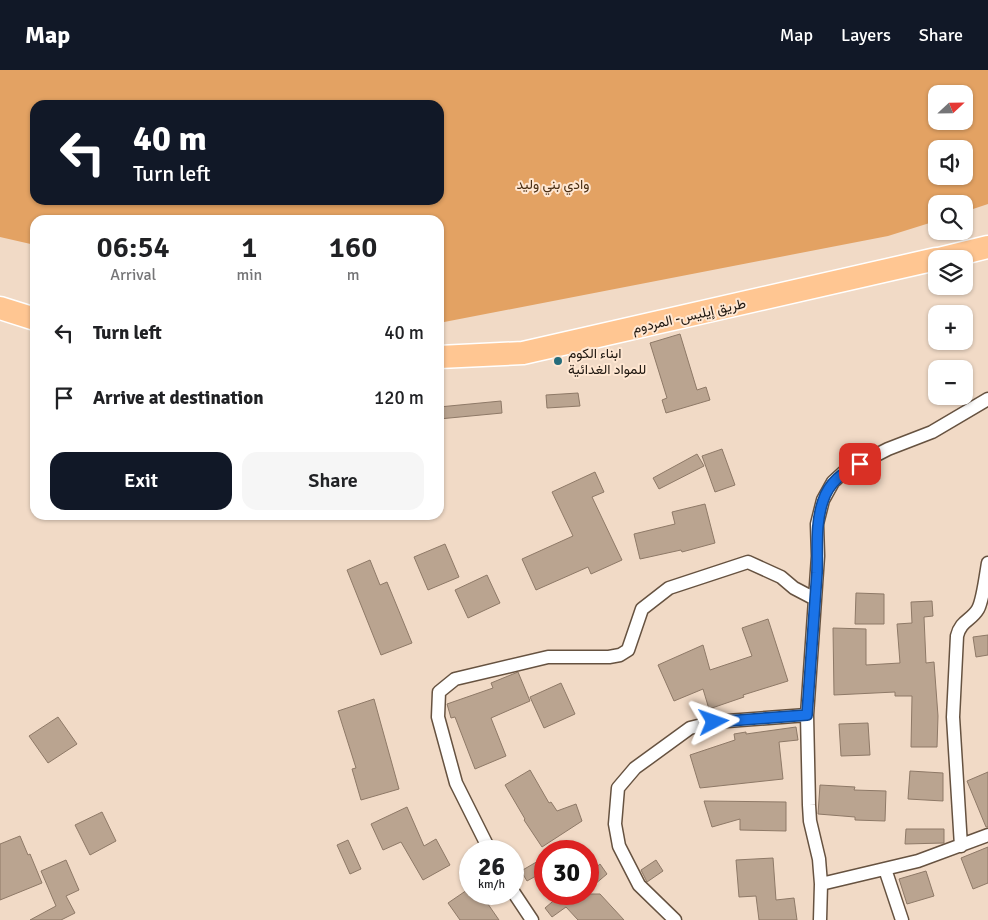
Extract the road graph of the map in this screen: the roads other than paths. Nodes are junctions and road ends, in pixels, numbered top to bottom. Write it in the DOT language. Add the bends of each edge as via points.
graph roads {
  1 [pos="988,247"];
  2 [pos="973,251"];
  3 [pos="928,261"];
  4 [pos="0,308"];
  5 [pos="30,317"];
  6 [pos="444,357"];
  7 [pos="988,399"];
  8 [pos="988,563"];
  9 [pos="816,599"];
  10 [pos="807,715"];
  11 [pos="988,835"];
  12 [pos="484,840"];
  13 [pos="961,846"];
  14 [pos="885,869"];
  15 [pos="821,884"];
  16 [pos="522,905"];
  17 [pos="532,920"];
  18 [pos="675,920"];
  19 [pos="820,920"];
  20 [pos="902,920"];
  1 -- 2 [label="highway, طريق إيليس- المردوم"];
  3 -- 6 [label="highway, طريق إيليس- المردوم" via="523,353"];
  4 -- 5 [label="highway"];
  7 -- 9 [label="street" via="932,432 888,449 845,472 833,482 823,500 817,524"];
  8 -- 13 [label="street" via="980,604 974,615 960,626 957,636 953,717"];
  9 -- 10 [label="street"];
  9 -- 12 [label="street" via="781,577 748,562 668,588 642,609 628,650 620,655 548,657 455,679 439,692 438,717 456,783"];
  10 -- 15 [label="street" via="810,821"];
  10 -- 18 [label="street" via="714,722 690,728 635,768 618,788 615,824 620,846 639,885"];
  11 -- 13 [label="street"];
  13 -- 14 [label="street"];
  14 -- 15 [label="street"];
  14 -- 20 [label="street"];
  15 -- 19 [label="street"];
  16 -- 17 [label="street"];
}
